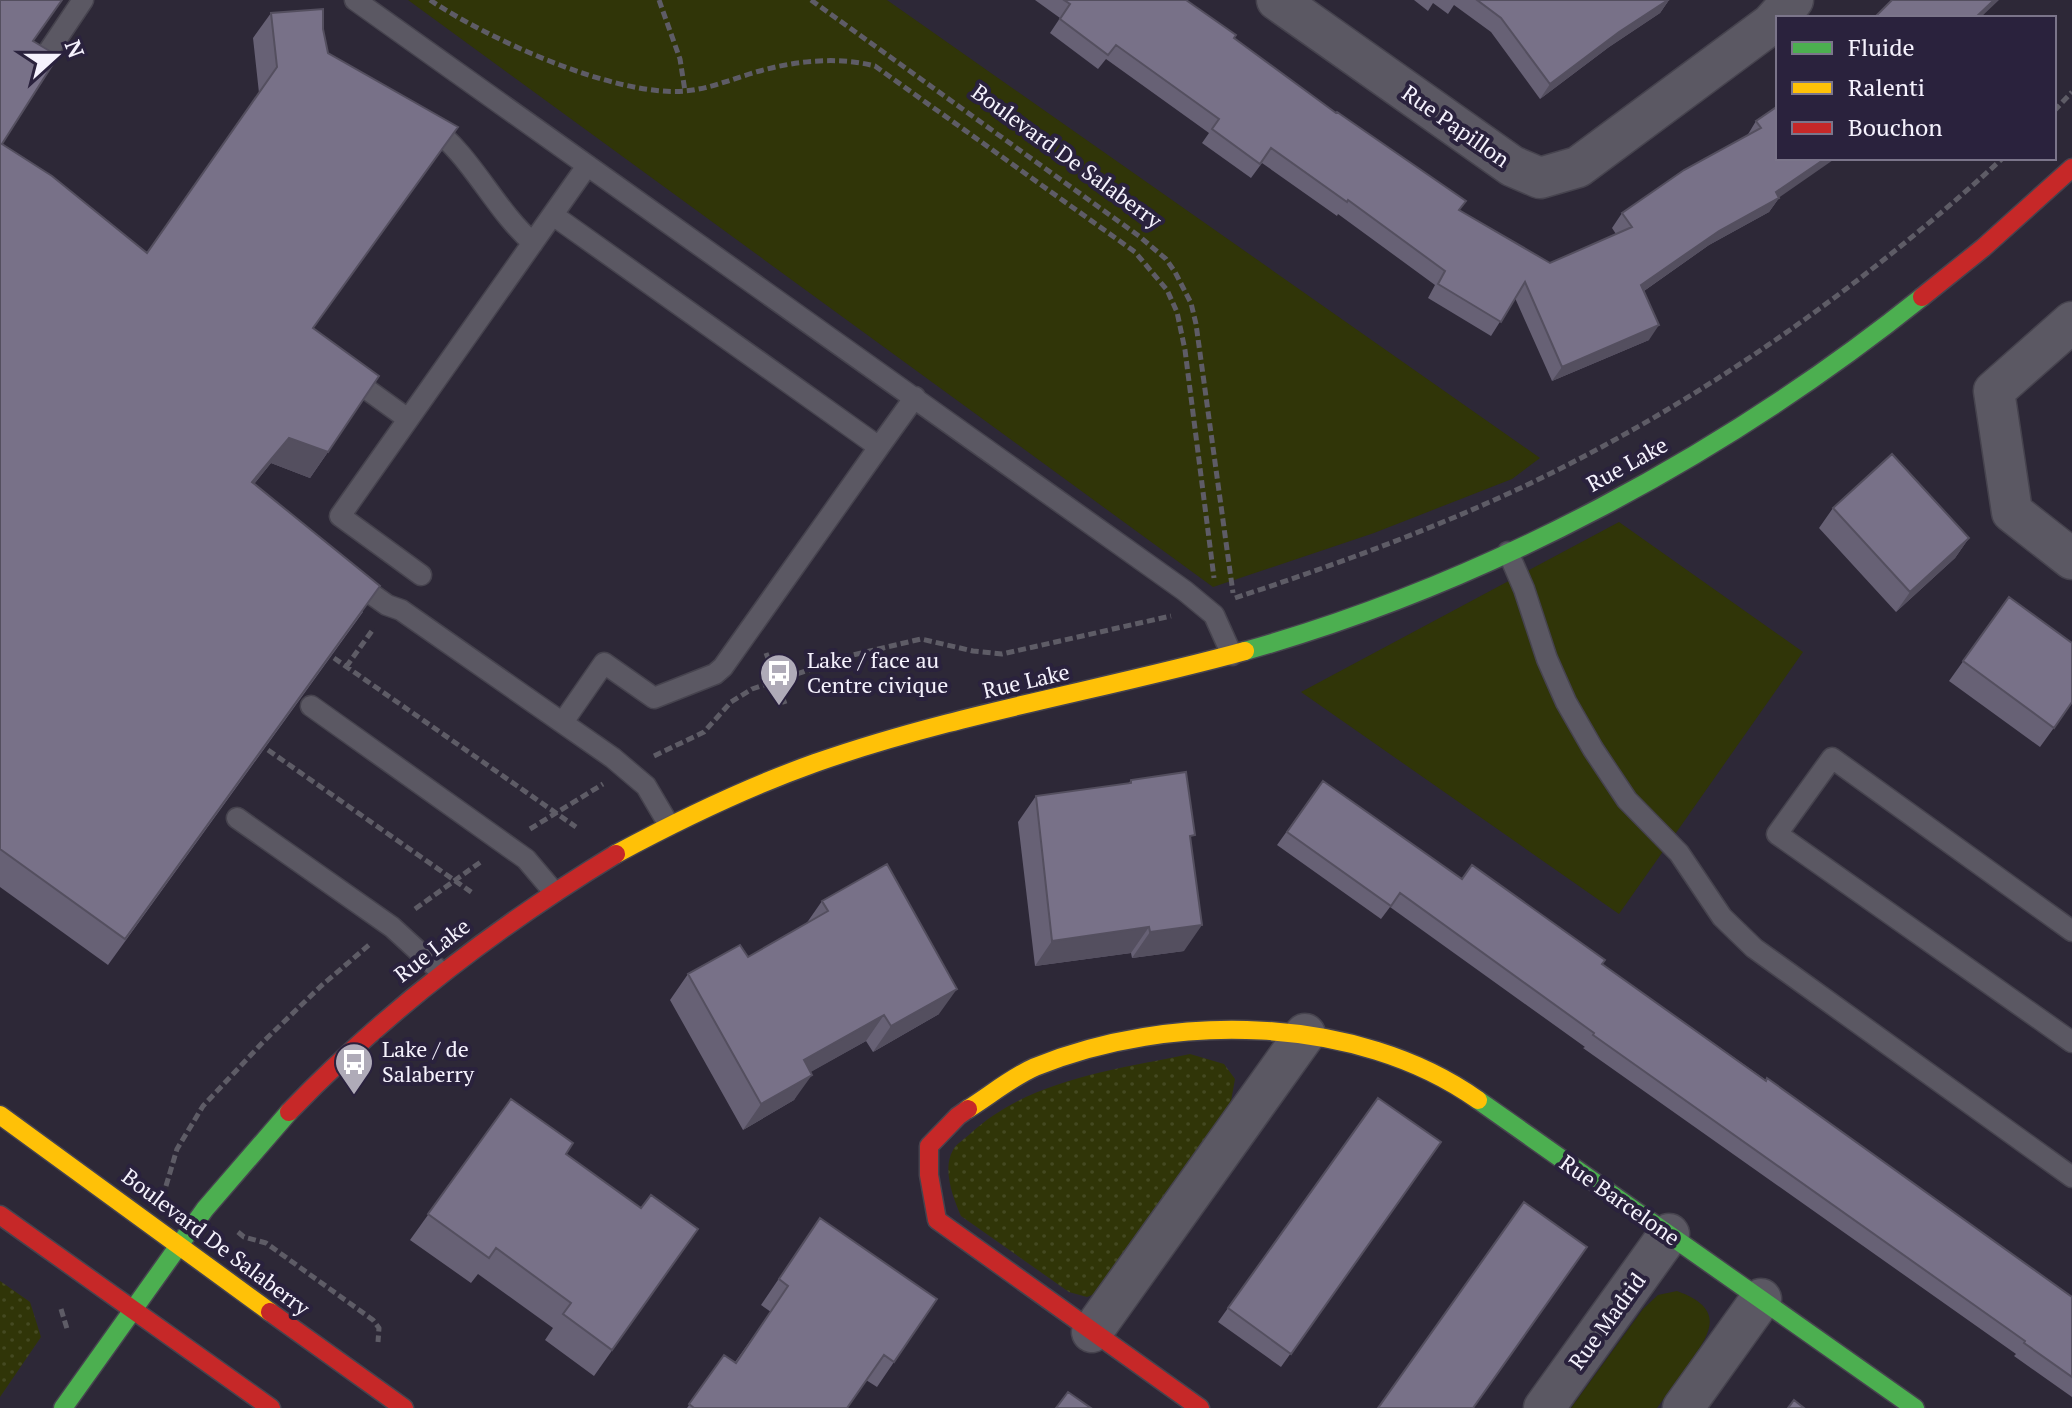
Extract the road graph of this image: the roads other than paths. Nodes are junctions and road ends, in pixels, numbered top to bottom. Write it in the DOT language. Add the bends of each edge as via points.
graph roads {
  1 [pos="83,0"];
  2 [pos="355,0"];
  3 [pos="1277,0"];
  4 [pos="1793,0"];
  5 [pos="1778,16"];
  6 [pos="1776,19"];
  7 [pos="48,52"];
  8 [pos="410,111"];
  9 [pos="587,166"];
  10 [pos="2072,168"];
  11 [pos="553,215"];
  12 [pos="533,243"];
  13 [pos="2072,322"];
  14 [pos="328,361"];
  15 [pos="915,397"];
  16 [pos="408,419"];
  17 [pos="879,447"];
  18 [pos="1508,552"];
  19 [pos="2072,559"];
  20 [pos="340,571"];
  21 [pos="421,575"];
  22 [pos="1232,655"];
  23 [pos="311,706"];
  24 [pos="563,722"];
  25 [pos="237,818"];
  26 [pos="669,825"];
  27 [pos="554,892"];
  28 [pos="2072,931"];
  29 [pos="441,972"];
  30 [pos="1305,1034"];
  31 [pos="2072,1042"];
  32 [pos="0,1115"];
  33 [pos="2072,1177"];
  34 [pos="0,1215"];
  35 [pos="1669,1234"];
  36 [pos="179,1243"];
  37 [pos="1761,1299"];
  38 [pos="132,1308"];
  39 [pos="1092,1332"];
  40 [pos="63,1408"];
  41 [pos="271,1408"];
  42 [pos="404,1408"];
  43 [pos="1200,1408"];
  44 [pos="1544,1408"];
  45 [pos="1683,1408"];
  46 [pos="1915,1408"];
  1 -- 7 [label="lane"];
  2 -- 9 [label="lane"];
  3 -- 6 [label="street, Rue Papillon" via="1512,166 1540,178 1578,167"];
  4 -- 5 [label="street, Rue Papillon"];
  8 -- 12 [label="lane" via="446,138 509,221"];
  9 -- 11 [label="lane"];
  9 -- 15 [label="lane"];
  10 -- 18 [label="street, Rue Lake" via="1947,279 1789,396 1641,485"];
  11 -- 12 [label="lane"];
  11 -- 17 [label="lane"];
  12 -- 16 [label="lane"];
  13 -- 19 [label="street" via="1994,391 2012,512"];
  14 -- 16 [label="lane"];
  15 -- 17 [label="lane"];
  15 -- 22 [label="lane" via="1205,607 1221,627"];
  16 -- 21 [label="lane" via="340,516"];
  17 -- 24 [label="lane" via="715,674 654,698 604,663"];
  18 -- 22 [label="street, Rue Lake" via="1376,607"];
  18 -- 33 [label="lane" via="1547,659 1593,749 1627,800 1679,853 1722,917 1754,948"];
  20 -- 24 [label="lane"];
  22 -- 26 [label="street, Rue Lake" via="875,745 746,788"];
  23 -- 27 [label="lane" via="526,859"];
  24 -- 26 [label="lane" via="646,786"];
  25 -- 29 [label="lane" via="392,927"];
  26 -- 27 [label="street, Rue Lake"];
  27 -- 29 [label="street, Rue Lake"];
  28 -- 31 [label="lane" via="1832,758 1777,834"];
  29 -- 36 [label="street, Rue Lake" via="300,1100"];
  30 -- 35 [label="street, Rue Barcelone" via="1396,1057 1457,1085"];
  30 -- 39 [label="street"];
  30 -- 39 [label="street, Rue Barcelone" via="1198,1030 1122,1040 1033,1068 958,1116 929,1146 937,1220"];
  32 -- 36 [label="street, Boulevard De Salaberry"];
  34 -- 38 [label="street"];
  35 -- 37 [label="street, Rue Barcelone"];
  35 -- 44 [label="street, Rue Madrid"];
  36 -- 38 [label="street, Rue Lake"];
  36 -- 42 [label="street, Boulevard De Salaberry"];
  37 -- 45 [label="street"];
  37 -- 46 [label="street, Rue Barcelone"];
  38 -- 40 [label="street, Rue Lake"];
  38 -- 41 [label="street"];
  39 -- 43 [label="street, Rue Barcelone"];
}
